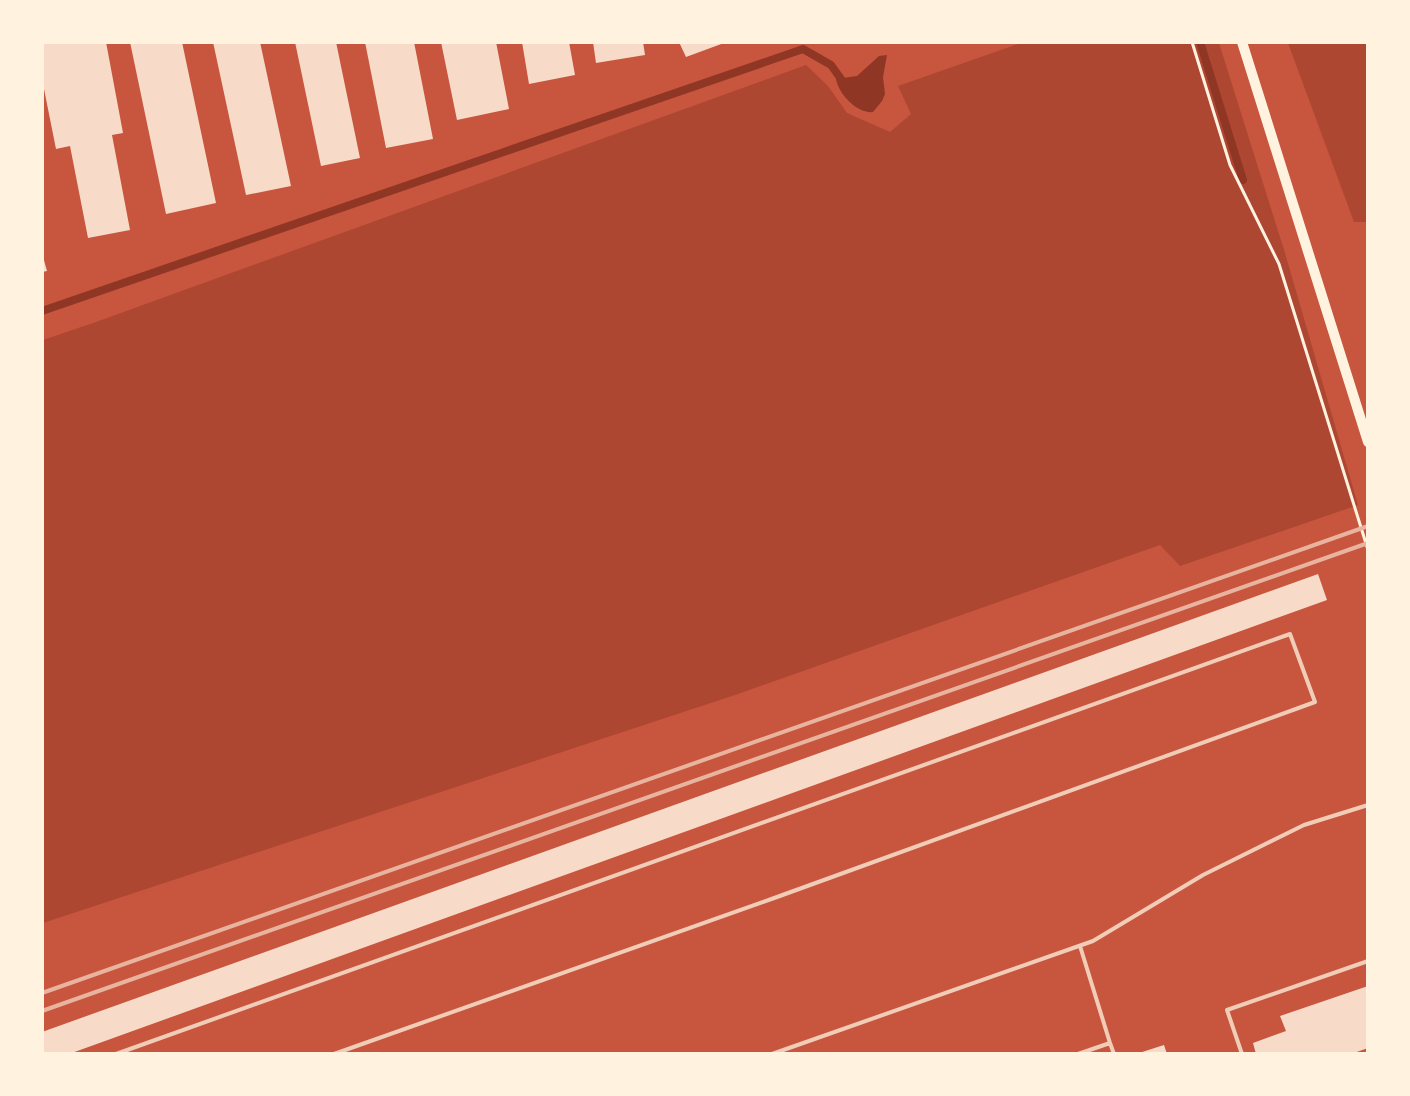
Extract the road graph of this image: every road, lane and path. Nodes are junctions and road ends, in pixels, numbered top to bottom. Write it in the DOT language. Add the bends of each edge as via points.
graph roads {
  1 [pos="1192,42"];
  2 [pos="1242,42"];
  3 [pos="1368,442"];
  4 [pos="1368,550"];
  5 [pos="1368,805"];
  6 [pos="1080,946"];
  7 [pos="1368,961"];
  8 [pos="1110,1043"];
  9 [pos="116,1054"];
  10 [pos="334,1054"];
  11 [pos="772,1054"];
  12 [pos="1078,1054"];
  13 [pos="1114,1054"];
  14 [pos="1242,1054"];
  1 -- 4 [label="path" via="1230,165 1279,264"];
  2 -- 3 [label="main road"];
  5 -- 6 [label="lane" via="1304,825 1211,871"];
  6 -- 8 [label="lane"];
  6 -- 11 [label="lane"];
  7 -- 14 [label="lane" via="1227,1010"];
  8 -- 12 [label="lane"];
  8 -- 13 [label="lane"];
  9 -- 10 [label="lane" via="1290,634 1315,702"];
}
